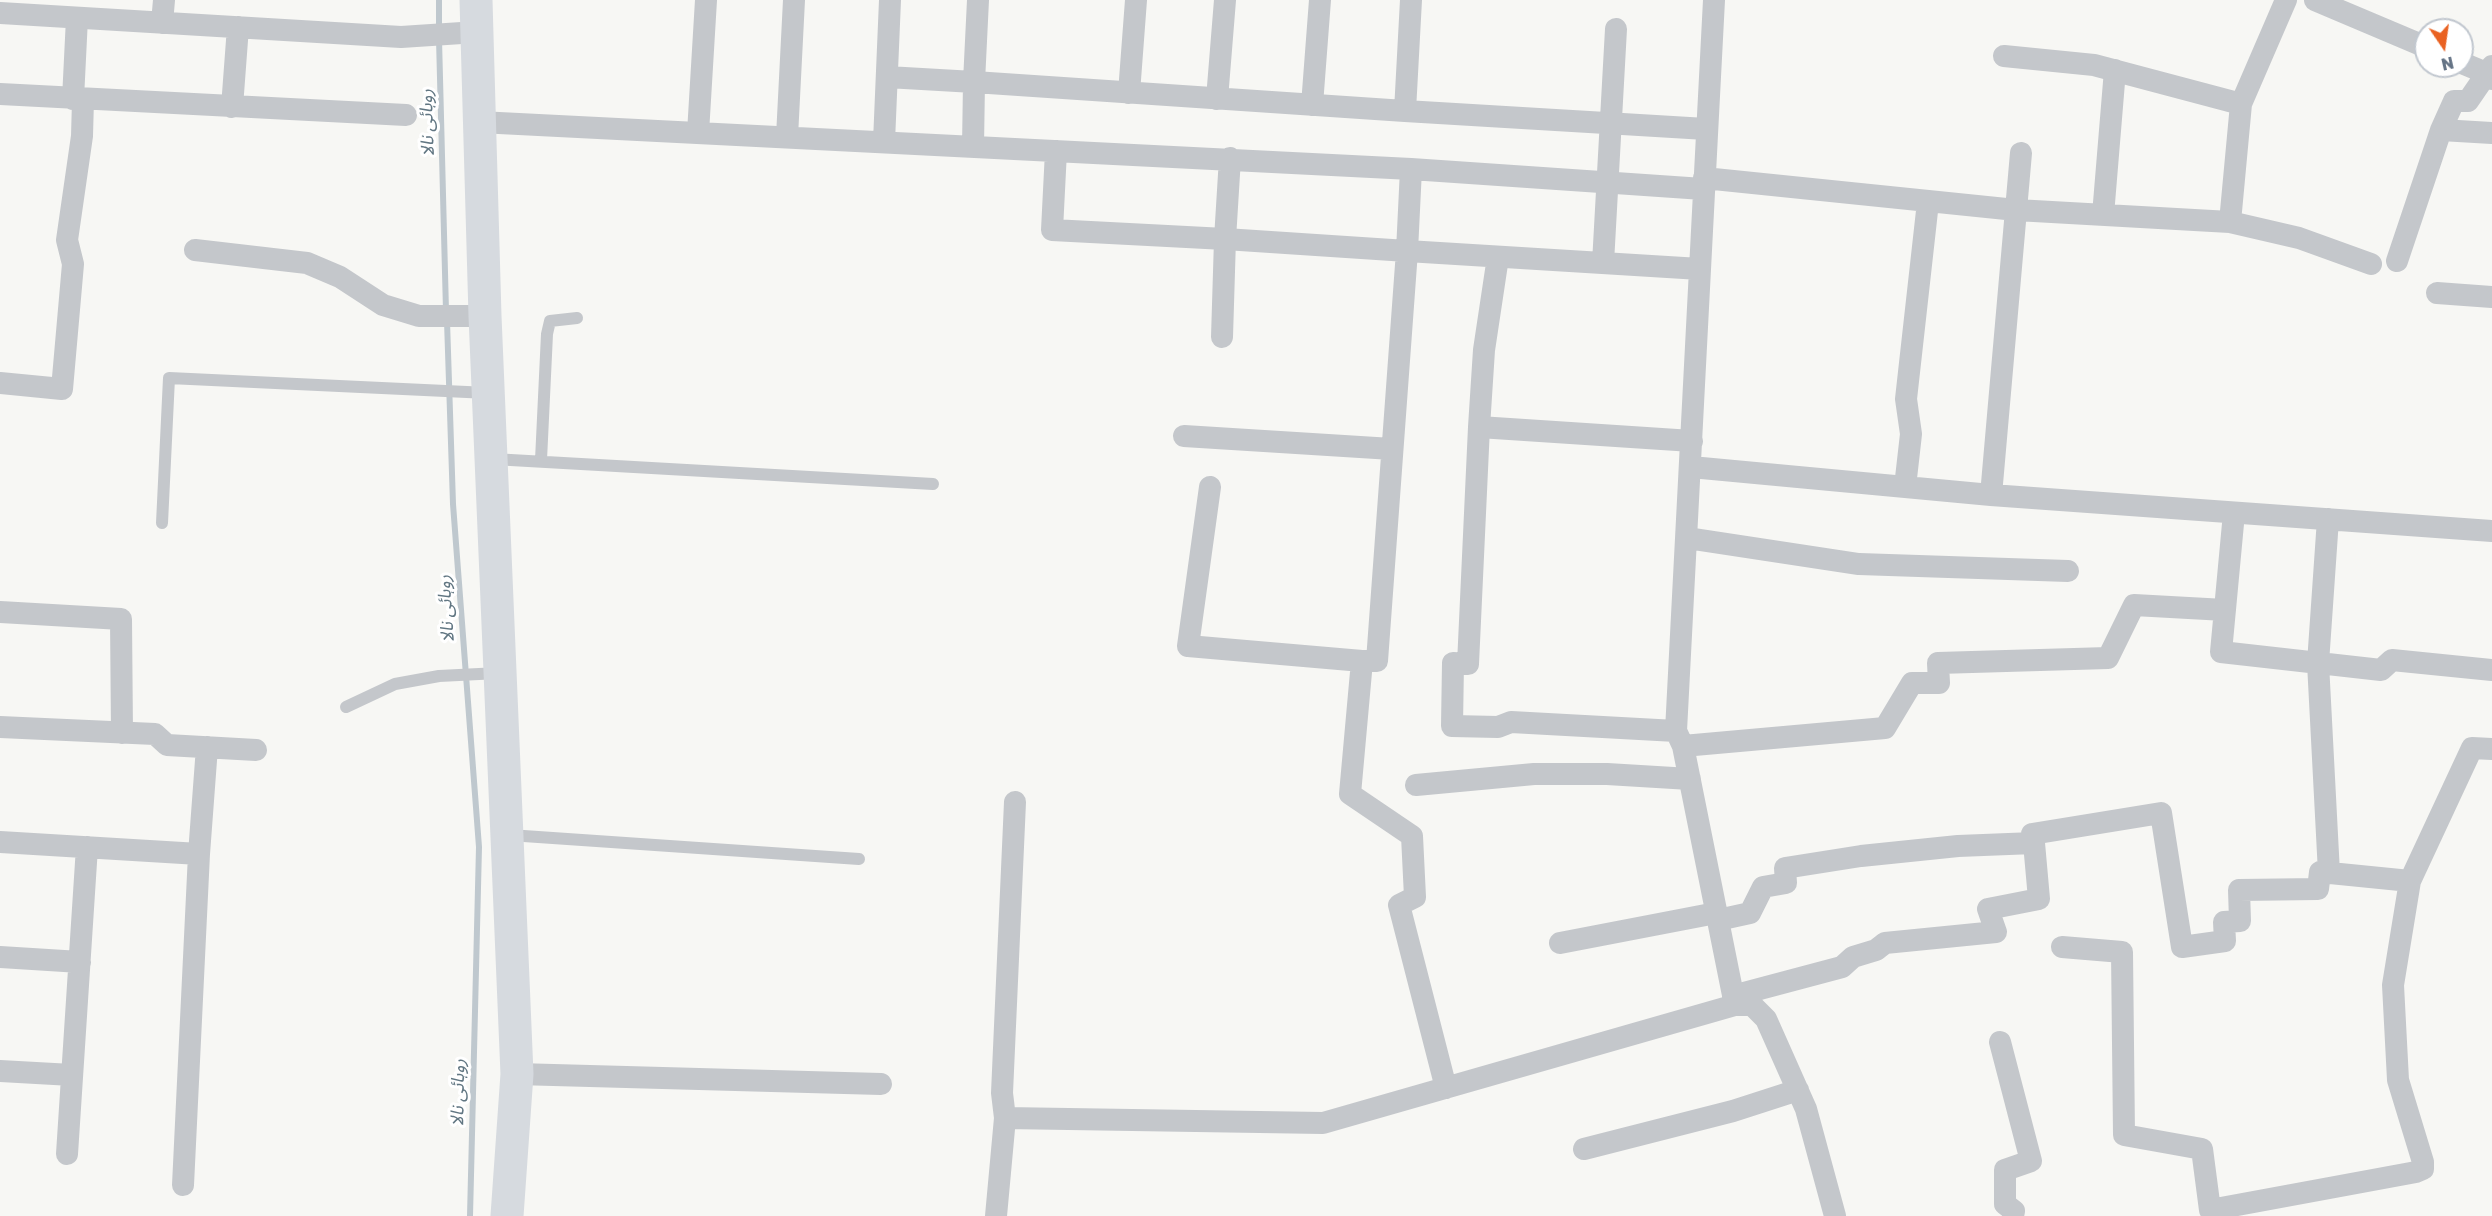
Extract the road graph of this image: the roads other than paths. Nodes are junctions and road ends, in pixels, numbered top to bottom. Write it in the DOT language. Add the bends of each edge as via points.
graph roads {
  1 [pos="164,0"];
  2 [pos="476,0"];
  3 [pos="706,0"];
  4 [pos="794,0"];
  5 [pos="890,0"];
  6 [pos="978,0"];
  7 [pos="1136,0"];
  8 [pos="1225,0"];
  9 [pos="1320,0"];
  10 [pos="1411,0"];
  11 [pos="1714,0"];
  12 [pos="2286,0"];
  13 [pos="2315,0"];
  14 [pos="53,8"];
  15 [pos="0,13"];
  16 [pos="77,18"];
  17 [pos="162,23"];
  18 [pos="238,27"];
  19 [pos="1616,28"];
  20 [pos="471,33"];
  21 [pos="2414,42"];
  22 [pos="2004,56"];
  23 [pos="2474,67"];
  24 [pos="2115,70"];
  25 [pos="2490,72"];
  26 [pos="887,77"];
  27 [pos="974,82"];
  28 [pos="1129,93"];
  29 [pos="0,94"];
  30 [pos="1217,99"];
  31 [pos="78,100"];
  32 [pos="2241,104"];
  33 [pos="1312,105"];
  34 [pos="232,107"];
  35 [pos="1405,111"];
  36 [pos="406,115"];
  37 [pos="479,122"];
  38 [pos="1610,123"];
  39 [pos="1706,129"];
  40 [pos="2441,130"];
  41 [pos="698,133"];
  42 [pos="2492,133"];
  43 [pos="787,137"];
  44 [pos="884,142"];
  45 [pos="973,147"];
  46 [pos="1056,151"];
  47 [pos="2021,153"];
  48 [pos="1230,158"];
  49 [pos="1411,169"];
  50 [pos="1607,183"];
  51 [pos="1703,184"];
  52 [pos="1928,202"];
  53 [pos="2016,210"];
  54 [pos="2103,215"];
  55 [pos="2230,222"];
  56 [pos="1225,239"];
  57 [pos="195,250"];
  58 [pos="1407,251"];
  59 [pos="1498,257"];
  60 [pos="2397,261"];
  61 [pos="1602,263"];
  62 [pos="2371,264"];
  63 [pos="1700,269"];
  64 [pos="2437,293"];
  65 [pos="2492,297"];
  66 [pos="475,317"];
  67 [pos="577,318"];
  68 [pos="1222,337"];
  69 [pos="0,383"];
  70 [pos="484,392"];
  71 [pos="1479,427"];
  72 [pos="1184,436"];
  73 [pos="1692,441"];
  74 [pos="1392,449"];
  75 [pos="492,459"];
  76 [pos="540,460"];
  77 [pos="1690,466"];
  78 [pos="933,484"];
  79 [pos="1210,487"];
  80 [pos="1905,487"];
  81 [pos="1991,495"];
  82 [pos="2234,513"];
  83 [pos="2328,519"];
  84 [pos="162,523"];
  85 [pos="2492,531"];
  86 [pos="1688,538"];
  87 [pos="2068,571"];
  88 [pos="2224,610"];
  89 [pos="0,612"];
  90 [pos="1362,661"];
  91 [pos="2318,663"];
  92 [pos="2492,670"];
  93 [pos="495,673"];
  94 [pos="346,707"];
  95 [pos="0,727"];
  96 [pos="122,732"];
  97 [pos="1680,739"];
  98 [pos="207,747"];
  99 [pos="2492,749"];
  100 [pos="256,750"];
  101 [pos="1690,780"];
  102 [pos="1416,786"];
  103 [pos="1015,802"];
  104 [pos="507,835"];
  105 [pos="0,842"];
  106 [pos="2034,843"];
  107 [pos="87,847"];
  108 [pos="199,854"];
  109 [pos="859,859"];
  110 [pos="2329,873"];
  111 [pos="2410,881"];
  112 [pos="1717,916"];
  113 [pos="1560,943"];
  114 [pos="2062,947"];
  115 [pos="0,957"];
  116 [pos="80,962"];
  117 [pos="1734,1000"];
  118 [pos="2000,1042"];
  119 [pos="0,1071"];
  120 [pos="517,1074"];
  121 [pos="72,1075"];
  122 [pos="881,1084"];
  123 [pos="1446,1088"];
  124 [pos="1798,1090"];
  125 [pos="1005,1118"];
  126 [pos="1584,1149"];
  127 [pos="67,1154"];
  128 [pos="183,1185"];
  129 [pos="2210,1213"];
  130 [pos="507,1216"];
  131 [pos="996,1216"];
  132 [pos="1834,1216"];
  133 [pos="2013,1216"];
  1 -- 17 [label="street"];
  2 -- 20 [label="street"];
  3 -- 41 [label="street"];
  4 -- 43 [label="street"];
  5 -- 26 [label="street"];
  6 -- 27 [label="street"];
  7 -- 28 [label="street"];
  8 -- 30 [label="street"];
  9 -- 33 [label="street"];
  10 -- 35 [label="street"];
  11 -- 39 [label="street"];
  12 -- 32 [label="street"];
  13 -- 21 [label="street"];
  14 -- 15 [label="street"];
  14 -- 16 [label="street"];
  16 -- 17 [label="street"];
  16 -- 31 [label="street"];
  17 -- 18 [label="street"];
  18 -- 20 [label="street" via="418,36"];
  18 -- 34 [label="street"];
  19 -- 38 [label="street"];
  20 -- 37 [label="street"];
  22 -- 24 [label="street"];
  23 -- 25 [label="street"];
  24 -- 32 [label="street"];
  24 -- 54 [label="street"];
  25 -- 40 [label="street" via="2468,101 2454,101"];
  26 -- 27 [label="street"];
  26 -- 44 [label="street"];
  27 -- 28 [label="street"];
  27 -- 45 [label="street"];
  28 -- 30 [label="street"];
  29 -- 31 [label="street"];
  30 -- 33 [label="street"];
  31 -- 34 [label="street"];
  31 -- 69 [label="street" via="82,136 67,240 73,264 62,389"];
  32 -- 55 [label="street"];
  33 -- 35 [label="street"];
  34 -- 36 [label="street"];
  35 -- 38 [label="street"];
  37 -- 41 [label="street"];
  37 -- 66 [label="street"];
  38 -- 39 [label="street"];
  38 -- 50 [label="street"];
  39 -- 51 [label="street"];
  40 -- 42 [label="street"];
  40 -- 60 [label="street"];
  41 -- 43 [label="street"];
  43 -- 44 [label="street"];
  44 -- 45 [label="street"];
  45 -- 46 [label="street"];
  46 -- 48 [label="street"];
  46 -- 56 [label="street" via="1052,230"];
  47 -- 53 [label="street"];
  48 -- 49 [label="street"];
  48 -- 56 [label="street"];
  49 -- 50 [label="street"];
  49 -- 58 [label="street"];
  50 -- 51 [label="street"];
  50 -- 61 [label="street"];
  51 -- 52 [label="street"];
  51 -- 63 [label="street"];
  52 -- 53 [label="street"];
  52 -- 80 [label="street" via="1906,399 1911,434"];
  53 -- 54 [label="street"];
  53 -- 81 [label="street"];
  54 -- 55 [label="street"];
  55 -- 62 [label="street" via="2299,238"];
  56 -- 58 [label="street"];
  56 -- 68 [label="street"];
  57 -- 66 [label="street" via="307,263 340,277 383,305 419,316"];
  58 -- 59 [label="street"];
  58 -- 74 [label="street"];
  59 -- 61 [label="street"];
  59 -- 71 [label="street" via="1484,350"];
  61 -- 63 [label="street"];
  63 -- 73 [label="street"];
  64 -- 65 [label="street"];
  66 -- 70 [label="street"];
  67 -- 76 [label="lane" via="550,321"];
  70 -- 75 [label="street"];
  70 -- 84 [label="lane" via="169,378"];
  71 -- 73 [label="street"];
  71 -- 97 [label="street" via="1468,664 1453,663 1452,726 1498,727 1511,722"];
  72 -- 74 [label="street"];
  73 -- 77 [label="street"];
  74 -- 90 [label="street" via="1377,661"];
  75 -- 76 [label="lane"];
  75 -- 93 [label="street"];
  76 -- 78 [label="lane"];
  77 -- 80 [label="street"];
  77 -- 86 [label="street"];
  79 -- 90 [label="street" via="1188,646"];
  80 -- 81 [label="street"];
  81 -- 82 [label="street"];
  82 -- 83 [label="street"];
  82 -- 88 [label="street"];
  83 -- 85 [label="street"];
  83 -- 91 [label="street"];
  86 -- 87 [label="street" via="1859,564"];
  86 -- 97 [label="street"];
  88 -- 91 [label="street" via="2221,652"];
  88 -- 97 [label="street" via="2134,606 2108,658 1938,663 1938,683 1912,683 1885,728"];
  89 -- 96 [label="street" via="121,619"];
  90 -- 123 [label="street" via="1350,794 1412,836 1415,897 1399,905"];
  91 -- 92 [label="street" via="2381,670 2392,660"];
  91 -- 110 [label="street"];
  93 -- 94 [label="lane" via="439,676 395,684"];
  93 -- 104 [label="street"];
  95 -- 96 [label="street"];
  96 -- 98 [label="street" via="155,734 167,745"];
  97 -- 101 [label="street"];
  98 -- 100 [label="street"];
  98 -- 108 [label="street"];
  99 -- 111 [label="street" via="2472,748"];
  101 -- 102 [label="street" via="1534,774"];
  101 -- 112 [label="street"];
  103 -- 125 [label="street" via="1002,1093"];
  104 -- 109 [label="lane"];
  104 -- 120 [label="street"];
  105 -- 107 [label="street"];
  106 -- 110 [label="street" via="2032,834 2161,813 2182,946 2225,941 2224,922 2240,921 2239,890 2318,889 2320,872"];
  106 -- 112 [label="street" via="1958,846 1785,868 1786,883 1763,887 1750,913"];
  106 -- 117 [label="street" via="2039,898 1988,909 1996,932 1886,943 1852,957 1842,967"];
  107 -- 108 [label="street"];
  107 -- 116 [label="street"];
  108 -- 128 [label="street"];
  110 -- 111 [label="street"];
  111 -- 129 [label="street" via="2393,985 2395,1033 2398,1080 2423,1169"];
  112 -- 113 [label="street"];
  112 -- 117 [label="street"];
  114 -- 129 [label="street" via="2122,952 2124,1135 2202,1149"];
  115 -- 116 [label="street"];
  116 -- 121 [label="street"];
  117 -- 123 [label="street"];
  117 -- 124 [label="street" via="1752,1005 1766,1019"];
  118 -- 133 [label="street" via="2031,1161 2005,1170 2005,1204 2014,1211"];
  119 -- 121 [label="street"];
  120 -- 122 [label="street"];
  120 -- 130 [label="street"];
  121 -- 127 [label="street"];
  123 -- 125 [label="street" via="1323,1123"];
  124 -- 126 [label="street"];
  124 -- 132 [label="street"];
  125 -- 131 [label="street"];
}
